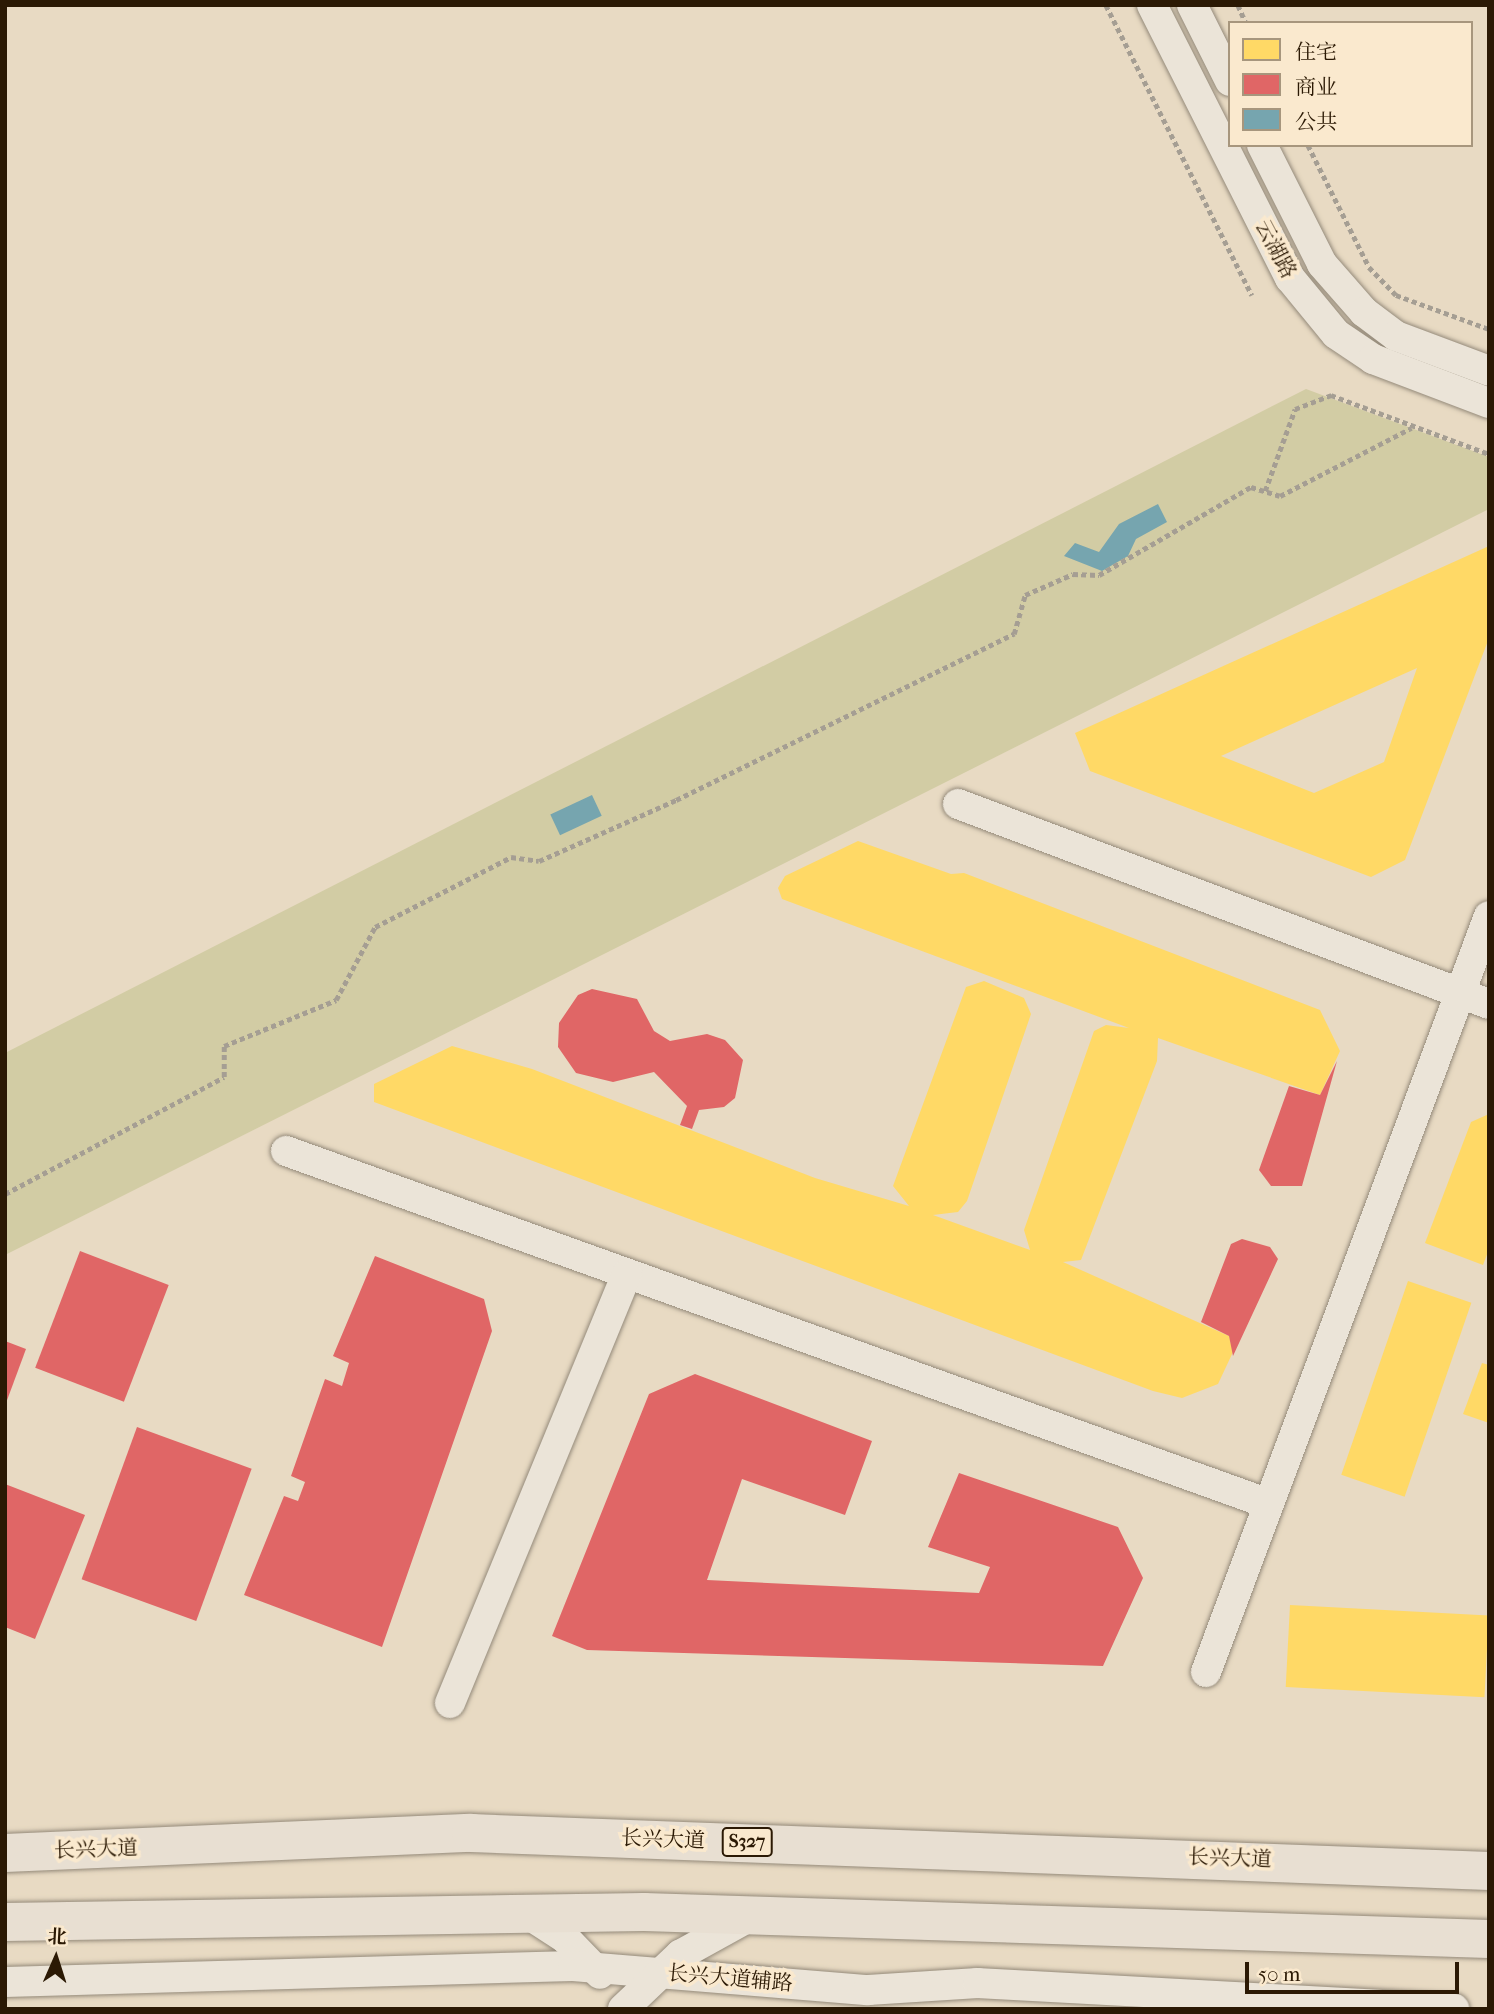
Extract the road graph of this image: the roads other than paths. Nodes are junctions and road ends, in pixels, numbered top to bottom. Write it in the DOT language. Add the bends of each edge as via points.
graph roads {
  1 [pos="1152,5"];
  2 [pos="1192,5"];
  3 [pos="1228,77"];
  4 [pos="1263,147"];
  5 [pos="1489,371"];
  6 [pos="1489,403"];
  7 [pos="958,804"];
  8 [pos="1489,916"];
  9 [pos="1460,993"];
  10 [pos="1489,1004"];
  11 [pos="286,1151"];
  12 [pos="627,1274"];
  13 [pos="1269,1504"];
  14 [pos="1206,1672"];
  15 [pos="450,1703"];
  16 [pos="5,1853"];
  17 [pos="1489,1871"];
  18 [pos="522,1911"];
  19 [pos="754,1915"];
  20 [pos="5,1922"];
  21 [pos="1489,1939"];
  22 [pos="595,1967"];
  23 [pos="659,1972"];
  24 [pos="5,1982"];
  25 [pos="623,2007"];
  26 [pos="1454,2009"];
  1 -- 6 [label="street, 云湖路" via="1290,278 1336,334 1373,359"];
  2 -- 3 [label="street"];
  4 -- 5 [label="street, 云湖路" via="1322,264 1364,312 1396,336"];
  7 -- 9 [label="street"];
  8 -- 9 [label="street"];
  9 -- 10 [label="street"];
  9 -- 13 [label="street"];
  11 -- 12 [label="street"];
  12 -- 13 [label="street"];
  12 -- 15 [label="street"];
  13 -- 14 [label="street"];
  16 -- 17 [label="main road, 长兴大道 / S327" via="471,1833"];
  18 -- 19 [label="main road"];
  18 -- 20 [label="main road"];
  18 -- 22 [label="street"];
  19 -- 21 [label="main road"];
  19 -- 23 [label="street" via="708,1935"];
  22 -- 23 [label="street, 长兴大道辅路"];
  22 -- 24 [label="street, 长兴大道辅路"];
  22 -- 25 [label="street"];
  23 -- 25 [label="street"];
  23 -- 26 [label="street, 长兴大道辅路" via="868,1990 978,1983"];
}
